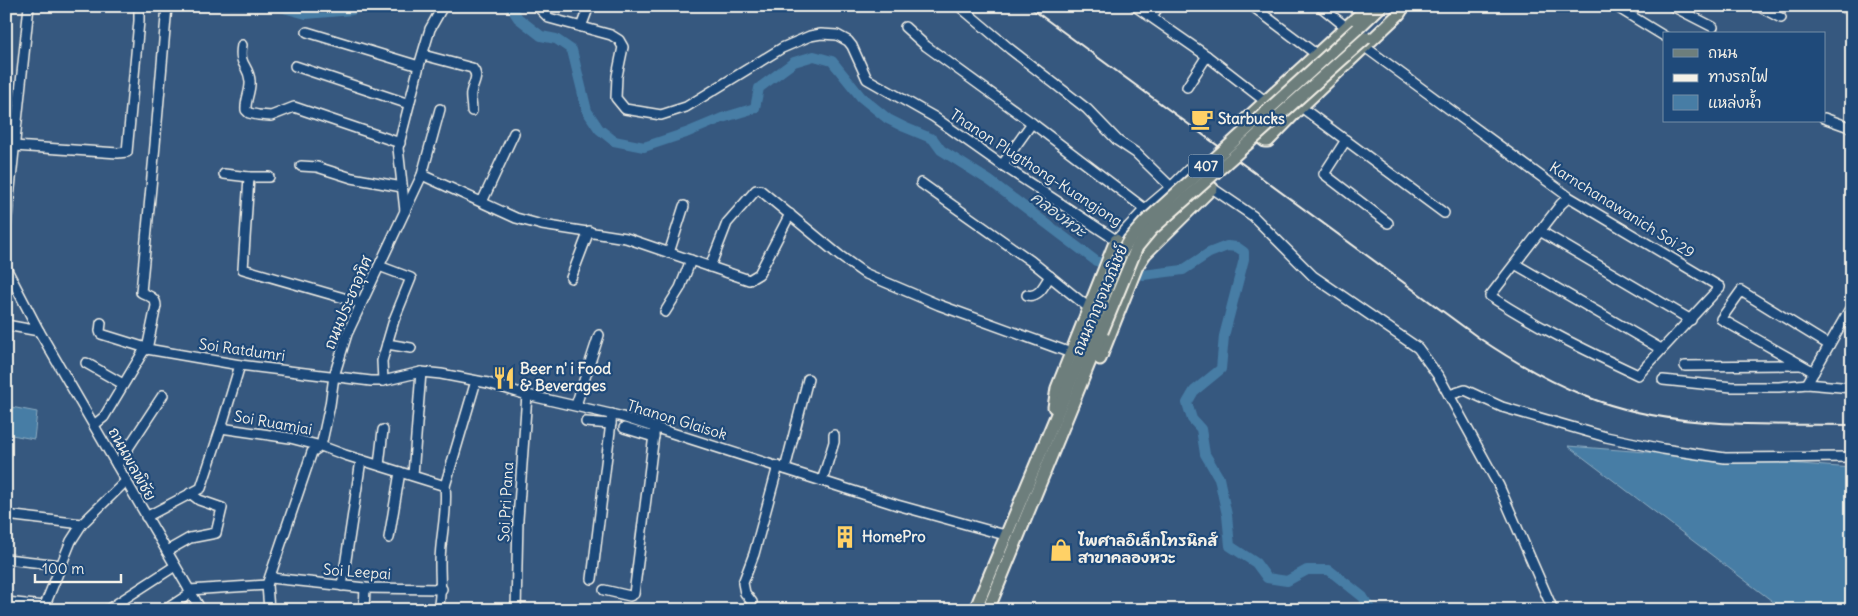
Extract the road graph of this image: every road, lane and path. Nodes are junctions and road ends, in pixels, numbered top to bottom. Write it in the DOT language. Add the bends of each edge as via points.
graph roads {
  1 [pos="30,6"];
  2 [pos="138,6"];
  3 [pos="166,6"];
  4 [pos="443,6"];
  5 [pos="537,6"];
  6 [pos="589,6"];
  7 [pos="959,6"];
  8 [pos="1135,6"];
  9 [pos="1159,6"];
  10 [pos="1252,6"];
  11 [pos="1320,6"];
  12 [pos="1369,6"];
  13 [pos="1382,6"];
  14 [pos="1398,6"];
  15 [pos="1404,6"];
  16 [pos="1615,6"];
  17 [pos="1672,6"];
  18 [pos="1758,6"];
  19 [pos="1842,6"];
  20 [pos="1852,12"];
  21 [pos="1152,16"];
  22 [pos="1780,18"];
  23 [pos="581,27"];
  24 [pos="905,27"];
  25 [pos="1713,27"];
  26 [pos="1352,28"];
  27 [pos="307,32"];
  28 [pos="1663,35"];
  29 [pos="1366,43"];
  30 [pos="242,45"];
  31 [pos="1316,54"];
  32 [pos="423,55"];
  33 [pos="1207,56"];
  34 [pos="295,66"];
  35 [pos="419,66"];
  36 [pos="1187,87"];
  37 [pos="1265,101"];
  38 [pos="409,104"];
  39 [pos="1301,107"];
  40 [pos="440,109"];
  41 [pos="472,110"];
  42 [pos="1826,119"];
  43 [pos="1032,123"];
  44 [pos="1852,128"];
  45 [pos="514,133"];
  46 [pos="1346,140"];
  47 [pos="400,143"];
  48 [pos="14,146"];
  49 [pos="1002,165"];
  50 [pos="301,166"];
  51 [pos="224,174"];
  52 [pos="422,175"];
  53 [pos="249,177"];
  54 [pos="269,177"];
  55 [pos="921,183"];
  56 [pos="402,187"];
  57 [pos="1171,187"];
  58 [pos="1212,188"];
  59 [pos="1569,196"];
  60 [pos="482,202"];
  61 [pos="684,206"];
  62 [pos="1145,209"];
  63 [pos="405,211"];
  64 [pos="1444,213"];
  65 [pos="790,214"];
  66 [pos="1388,222"];
  67 [pos="6,227"];
  68 [pos="589,231"];
  69 [pos="1540,231"];
  70 [pos="1116,240"];
  71 [pos="668,253"];
  72 [pos="691,260"];
  73 [pos="1515,264"];
  74 [pos="379,266"];
  75 [pos="710,267"];
  76 [pos="6,268"];
  77 [pos="1050,276"];
  78 [pos="571,278"];
  79 [pos="1027,295"];
  80 [pos="361,303"];
  81 [pos="1852,305"];
  82 [pos="1089,308"];
  83 [pos="665,312"];
  84 [pos="1691,320"];
  85 [pos="101,323"];
  86 [pos="6,325"];
  87 [pos="39,331"];
  88 [pos="1097,331"];
  89 [pos="598,335"];
  90 [pos="387,344"];
  91 [pos="1829,345"];
  92 [pos="411,348"];
  93 [pos="1661,348"];
  94 [pos="147,350"];
  95 [pos="1071,353"];
  96 [pos="86,363"];
  97 [pos="240,364"];
  98 [pos="1801,365"];
  99 [pos="1685,366"];
  100 [pos="421,372"];
  101 [pos="1814,372"];
  102 [pos="334,376"];
  103 [pos="808,379"];
  104 [pos="1663,380"];
  105 [pos="383,381"];
  106 [pos="476,381"];
  107 [pos="123,384"];
  108 [pos="1807,384"];
  109 [pos="1852,388"];
  110 [pos="163,395"];
  111 [pos="526,395"];
  112 [pos="1449,395"];
  113 [pos="576,405"];
  114 [pos="612,414"];
  115 [pos="586,422"];
  116 [pos="611,424"];
  117 [pos="94,425"];
  118 [pos="655,427"];
  119 [pos="221,428"];
  120 [pos="624,428"];
  121 [pos="1056,429"];
  122 [pos="383,430"];
  123 [pos="834,435"];
  124 [pos="654,437"];
  125 [pos="321,446"];
  126 [pos="1852,457"];
  127 [pos="361,460"];
  128 [pos="117,465"];
  129 [pos="379,465"];
  130 [pos="781,468"];
  131 [pos="400,472"];
  132 [pos="413,475"];
  133 [pos="126,481"];
  134 [pos="822,481"];
  135 [pos="445,486"];
  136 [pos="190,493"];
  137 [pos="6,515"];
  138 [pos="146,517"];
  139 [pos="82,524"];
  140 [pos="1005,535"];
  141 [pos="389,538"];
  142 [pos="167,551"];
  143 [pos="6,559"];
  144 [pos="61,565"];
  145 [pos="175,566"];
  146 [pos="592,579"];
  147 [pos="269,582"];
  148 [pos="342,586"];
  149 [pos="365,588"];
  150 [pos="442,589"];
  151 [pos="604,590"];
  152 [pos="190,591"];
  153 [pos="6,602"];
  154 [pos="44,608"];
  155 [pos="107,610"];
  156 [pos="165,610"];
  157 [pos="201,610"];
  158 [pos="269,610"];
  159 [pos="364,610"];
  160 [pos="438,610"];
  161 [pos="516,610"];
  162 [pos="752,610"];
  163 [pos="975,610"];
  164 [pos="988,610"];
  165 [pos="1553,610"];
  1 -- 48 [label="street"];
  2 -- 48 [label="street" via="127,152"];
  3 -- 94 [label="street" via="141,292 156,302"];
  4 -- 32 [label="street" via="430,29"];
  5 -- 23 [label="street, Thanon Plugthong-Kuangjong" via="548,18"];
  6 -- 23 [label="street"];
  7 -- 57 [label="street" via="1087,109"];
  8 -- 21 [label="street"];
  9 -- 21 [label="street"];
  10 -- 31 [label="street"];
  11 -- 26 [label="street"];
  12 -- 26 [label="main road"];
  13 -- 26 [label="main road, ถนนกาญจนวณิชย์"];
  14 -- 29 [label="main road, ถนนกาญจนวณิชย์"];
  15 -- 29 [label="main road"];
  16 -- 28 [label="street"];
  17 -- 25 [label="street"];
  18 -- 22 [label="street"];
  19 -- 20 [label="street"];
  21 -- 33 [label="street"];
  23 -- 49 [label="street, Thanon Plugthong-Kuangjong" via="611,35 623,47 616,98 625,109 661,115 686,106 782,48 810,36 837,35 852,46 867,79 934,117"];
  24 -- 43 [label="street"];
  26 -- 31 [label="main road"];
  26 -- 88 [label="main road, ถนนกาญจนวณิชย์ / 407, bridge" via="1134,234 1117,261"];
  27 -- 35 [label="street"];
  29 -- 39 [label="main road"];
  29 -- 59 [label="street, Karnchanawanich Soi 29"];
  29 -- 88 [label="main road, ถนนกาญจนวณิชย์ / 407, bridge" via="1152,230 1137,247"];
  30 -- 47 [label="street" via="241,58 250,78 246,104 249,113 271,116 294,107"];
  31 -- 37 [label="main road"];
  32 -- 35 [label="street"];
  32 -- 41 [label="street" via="475,70"];
  33 -- 36 [label="street"];
  33 -- 37 [label="street"];
  34 -- 38 [label="street"];
  35 -- 38 [label="street"];
  37 -- 39 [label="main road" via="1244,123 1266,142"];
  38 -- 47 [label="street"];
  39 -- 46 [label="street"];
  40 -- 52 [label="street, ถนนประชาอุทิศ"];
  42 -- 44 [label="street"];
  43 -- 49 [label="street"];
  43 -- 62 [label="street"];
  45 -- 60 [label="street"];
  46 -- 64 [label="street"];
  46 -- 66 [label="street" via="1324,174"];
  47 -- 56 [label="street"];
  48 -- 67 [label="street"];
  49 -- 70 [label="street, Thanon Plugthong-Kuangjong"];
  50 -- 56 [label="street"];
  51 -- 53 [label="street"];
  52 -- 60 [label="street"];
  52 -- 63 [label="street, ถนนประชาอุทิศ"];
  53 -- 54 [label="street"];
  53 -- 80 [label="street" via="243,269"];
  55 -- 77 [label="street"];
  56 -- 63 [label="street"];
  57 -- 58 [label="street, Thanon Plugthong-Kuangjong" via="1189,169"];
  57 -- 62 [label="street, Thanon Plugthong-Kuangjong"];
  58 -- 112 [label="street, Thanon Plugthong-Kuangjong" via="1253,216 1313,276 1418,348"];
  58 -- 121 [label="main road" via="1144,254 1082,400"];
  59 -- 69 [label="street"];
  59 -- 84 [label="street, Karnchanawanich Soi 29" via="1720,287"];
  60 -- 68 [label="street" via="516,218"];
  61 -- 71 [label="street"];
  62 -- 70 [label="street, Thanon Plugthong-Kuangjong"];
  63 -- 74 [label="street, ถนนประชาอุทิศ"];
  65 -- 75 [label="street" via="760,274 754,278 749,280"];
  65 -- 75 [label="street" via="756,190 727,223"];
  65 -- 95 [label="street" via="864,273 939,306"];
  68 -- 71 [label="street" via="626,238"];
  68 -- 78 [label="street"];
  69 -- 73 [label="street"];
  69 -- 84 [label="street"];
  70 -- 82 [label="main road"];
  71 -- 72 [label="street"];
  72 -- 75 [label="street"];
  72 -- 83 [label="street" via="680,288"];
  73 -- 93 [label="street"];
  73 -- 93 [label="street, Karnchanawanich Soi 29" via="1490,296 1527,321 1638,374"];
  74 -- 80 [label="street, ถนนประชาอุทิศ"];
  74 -- 90 [label="street" via="410,278"];
  76 -- 87 [label="street, ถนนพลพิชัย"];
  77 -- 79 [label="street" via="1037,294"];
  77 -- 82 [label="street"];
  80 -- 102 [label="street, ถนนประชาอุทิศ"];
  81 -- 91 [label="street"];
  82 -- 95 [label="main road"];
  84 -- 93 [label="street, Karnchanawanich Soi 29"];
  85 -- 94 [label="street, Soi Ratdumri" via="101,334"];
  86 -- 87 [label="street"];
  87 -- 117 [label="street, ถนนพลพิชัย"];
  88 -- 121 [label="main road, ถนนกาญจนวณิชย์ / 407"];
  89 -- 113 [label="street"];
  90 -- 92 [label="street"];
  90 -- 105 [label="street" via="382,361"];
  91 -- 98 [label="street" via="1741,291 1721,318"];
  91 -- 101 [label="street"];
  94 -- 97 [label="street, Soi Ratdumri"];
  94 -- 107 [label="street"];
  95 -- 121 [label="main road" via="1057,388"];
  96 -- 107 [label="street"];
  97 -- 102 [label="street, Soi Ratdumri"];
  97 -- 119 [label="street"];
  98 -- 99 [label="street"];
  98 -- 101 [label="street"];
  100 -- 105 [label="street, Thanon Glaisok"];
  100 -- 106 [label="street, Thanon Glaisok"];
  100 -- 132 [label="street"];
  101 -- 108 [label="street"];
  102 -- 105 [label="street, Thanon Glaisok"];
  102 -- 125 [label="street, ถนนประชาอุทิศ"];
  103 -- 130 [label="street"];
  104 -- 108 [label="street" via="1732,388 1779,388"];
  106 -- 111 [label="street, Thanon Glaisok"];
  106 -- 135 [label="street"];
  107 -- 117 [label="street" via="104,417"];
  108 -- 109 [label="street"];
  110 -- 128 [label="street"];
  111 -- 113 [label="street, Thanon Glaisok"];
  111 -- 161 [label="street, Soi Pri Pana"];
  112 -- 126 [label="street" via="1465,390 1502,407 1606,437 1663,449 1724,458"];
  112 -- 165 [label="street, Thanon Plugthong-Kuangjong" via="1499,486"];
  113 -- 114 [label="street, Thanon Glaisok"];
  114 -- 116 [label="street"];
  114 -- 118 [label="street, Thanon Glaisok"];
  115 -- 116 [label="street"];
  116 -- 146 [label="street"];
  117 -- 128 [label="street, ถนนพลพิชัย"];
  118 -- 124 [label="street"];
  118 -- 130 [label="street, Thanon Glaisok"];
  119 -- 125 [label="street, Soi Ruamjai"];
  119 -- 136 [label="street" via="201,488"];
  120 -- 124 [label="street"];
  121 -- 140 [label="main road, ถนนกาญจนวณิชย์ / 407"];
  121 -- 164 [label="main road, ถนนกาญจนวณิชย์ / 407"];
  122 -- 129 [label="street"];
  123 -- 134 [label="street"];
  124 -- 151 [label="street" via="634,594 630,596"];
  125 -- 127 [label="street, Soi Ruamjai"];
  125 -- 147 [label="street, ถนนประชาอุทิศ" via="312,452"];
  127 -- 129 [label="street, Soi Ruamjai"];
  127 -- 148 [label="street"];
  128 -- 133 [label="street, ถนนพลพิชัย"];
  129 -- 131 [label="street, Soi Ruamjai"];
  130 -- 134 [label="street, Thanon Glaisok"];
  130 -- 162 [label="street" via="743,583 744,594 752,602"];
  131 -- 132 [label="street, Soi Ruamjai"];
  131 -- 141 [label="street"];
  132 -- 135 [label="street, Soi Ruamjai"];
  133 -- 138 [label="street, ถนนพลพิชัย"];
  133 -- 139 [label="street"];
  134 -- 140 [label="street, Thanon Glaisok"];
  135 -- 150 [label="street" via="447,502 440,563"];
  136 -- 138 [label="street"];
  136 -- 142 [label="street" via="199,500 222,508 216,533 190,538"];
  137 -- 139 [label="street"];
  138 -- 142 [label="street, ถนนพลพิชัย"];
  139 -- 144 [label="street"];
  140 -- 163 [label="main road, ถนนกาญจนวณิชย์ / 407"];
  142 -- 145 [label="street, ถนนพลพิชัย"];
  143 -- 144 [label="street"];
  144 -- 154 [label="street"];
  145 -- 152 [label="street, ถนนพลพิชัย"];
  145 -- 155 [label="street"];
  147 -- 148 [label="street, Soi Leepai"];
  147 -- 152 [label="street, Soi Leepai"];
  147 -- 158 [label="street, ถนนประชาอุทิศ"];
  148 -- 149 [label="street, Soi Leepai"];
  149 -- 150 [label="street, Soi Leepai"];
  149 -- 159 [label="street"];
  150 -- 160 [label="street"];
  152 -- 156 [label="street"];
  152 -- 157 [label="street, ถนนพลพิชัย"];
  153 -- 154 [label="street"];
}
